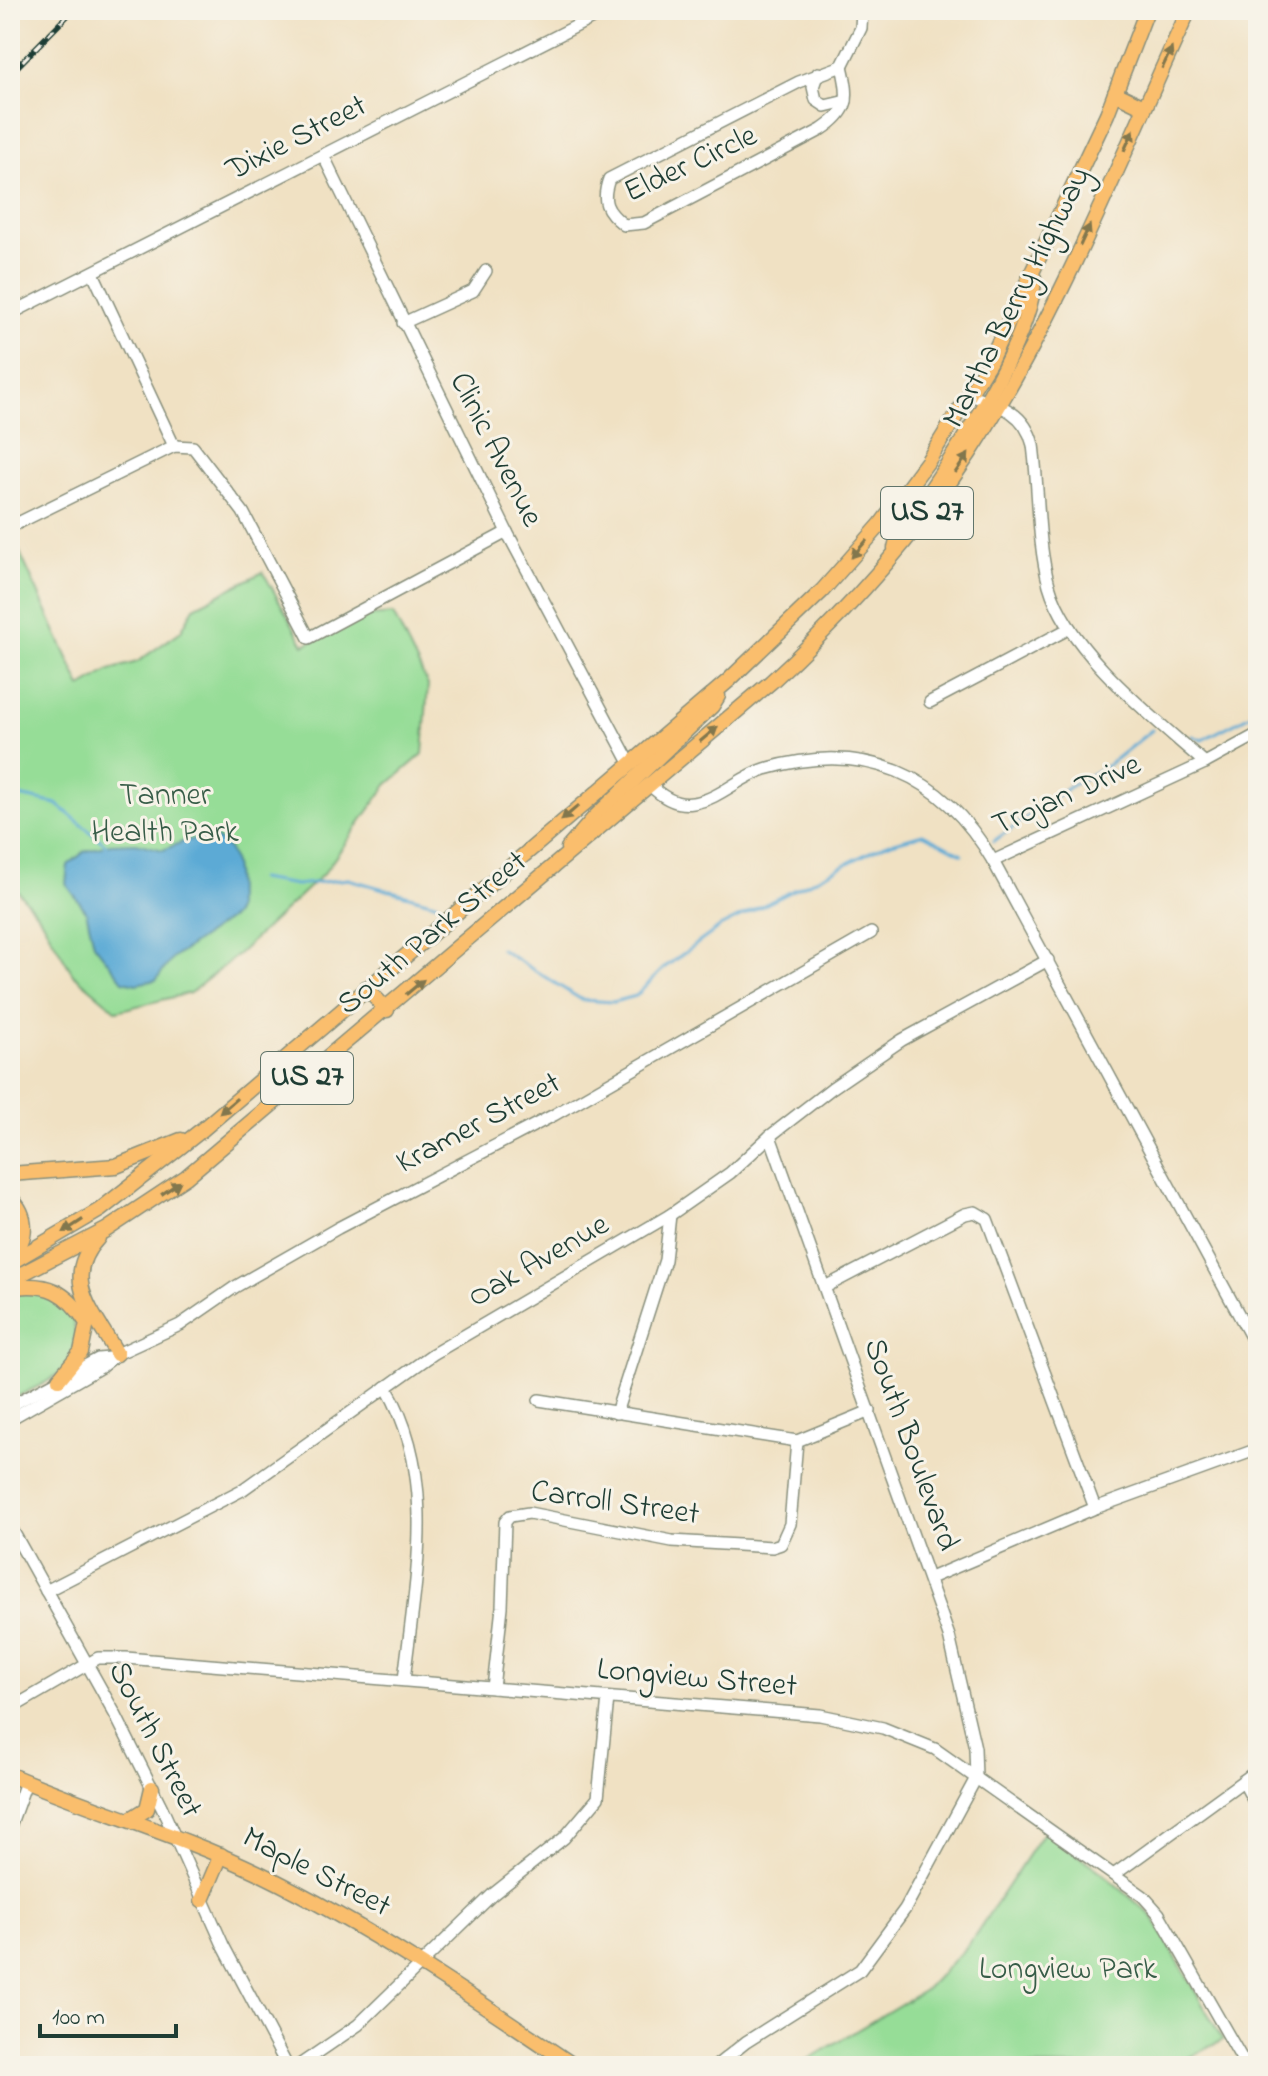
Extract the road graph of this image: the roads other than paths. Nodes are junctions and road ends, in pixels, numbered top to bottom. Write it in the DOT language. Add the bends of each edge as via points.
graph roads {
  1 [pos="571,10"];
  2 [pos="608,10"];
  3 [pos="862,10"];
  4 [pos="1147,10"];
  5 [pos="1189,10"];
  6 [pos="582,16"];
  7 [pos="842,66"];
  8 [pos="818,73"];
  9 [pos="1115,93"];
  10 [pos="846,101"];
  11 [pos="1144,107"];
  12 [pos="323,155"];
  13 [pos="486,271"];
  14 [pos="1034,272"];
  15 [pos="93,273"];
  16 [pos="10,314"];
  17 [pos="403,323"];
  18 [pos="970,395"];
  19 [pos="993,403"];
  20 [pos="174,446"];
  21 [pos="10,527"];
  22 [pos="507,532"];
  23 [pos="1070,628"];
  24 [pos="726,683"];
  25 [pos="930,702"];
  26 [pos="1258,734"];
  27 [pos="630,763"];
  28 [pos="1205,763"];
  29 [pos="646,780"];
  30 [pos="993,861"];
  31 [pos="871,933"];
  32 [pos="1048,960"];
  33 [pos="366,988"];
  34 [pos="387,1010"];
  35 [pos="203,1129"];
  36 [pos="770,1136"];
  37 [pos="10,1174"];
  38 [pos="10,1198"];
  39 [pos="670,1215"];
  40 [pos="106,1230"];
  41 [pos="10,1256"];
  42 [pos="10,1263"];
  43 [pos="10,1280"];
  44 [pos="825,1287"];
  45 [pos="10,1288"];
  46 [pos="87,1323"];
  47 [pos="1258,1350"];
  48 [pos="113,1356"];
  49 [pos="59,1379"];
  50 [pos="386,1387"];
  51 [pos="539,1400"];
  52 [pos="10,1406"];
  53 [pos="870,1411"];
  54 [pos="616,1413"];
  55 [pos="10,1419"];
  56 [pos="797,1441"];
  57 [pos="1258,1449"];
  58 [pos="1095,1508"];
  59 [pos="10,1526"];
  60 [pos="930,1578"];
  61 [pos="46,1591"];
  62 [pos="87,1665"];
  63 [pos="404,1680"];
  64 [pos="493,1688"];
  65 [pos="608,1698"];
  66 [pos="10,1709"];
  67 [pos="1258,1770"];
  68 [pos="10,1775"];
  69 [pos="976,1778"];
  70 [pos="1243,1781"];
  71 [pos="26,1782"];
  72 [pos="152,1788"];
  73 [pos="1258,1809"];
  74 [pos="129,1820"];
  75 [pos="10,1826"];
  76 [pos="175,1837"];
  77 [pos="221,1855"];
  78 [pos="1115,1874"];
  79 [pos="202,1900"];
  80 [pos="424,1964"];
  81 [pos="287,2066"];
  82 [pos="298,2066"];
  83 [pos="574,2066"];
  84 [pos="716,2066"];
  85 [pos="1246,2066"];
  1 -- 6 [label="street"];
  2 -- 6 [label="street, Dixie Street"];
  3 -- 7 [label="street" via="861,28"];
  4 -- 9 [label="main road, Martha Berry Highway / US 27"];
  11 -- 5 [label="main road, Martha Berry Highway / US 27, one-way"];
  6 -- 12 [label="street, Dixie Street"];
  7 -- 8 [label="street, Elder Circle"];
  7 -- 10 [label="street"];
  8 -- 10 [label="street" via="813,87 820,104"];
  8 -- 10 [label="street, Elder Circle" via="609,179 603,195 608,212 624,225 644,223 821,130 843,113"];
  9 -- 11 [label="main road"];
  9 -- 14 [label="main road, Martha Berry Highway / US 27"];
  19 -- 11 [label="main road, Martha Berry Highway / US 27, one-way" via="1036,338"];
  12 -- 15 [label="street, Dixie Street"];
  12 -- 17 [label="street, Clinic Avenue"];
  13 -- 17 [label="street" via="473,291"];
  14 -- 18 [label="main road, Martha Berry Highway / US 27"];
  14 -- 19 [label="main road" via="1033,297"];
  15 -- 16 [label="street, Dixie Street"];
  15 -- 20 [label="street"];
  17 -- 22 [label="street, Clinic Avenue"];
  18 -- 19 [label="street"];
  18 -- 24 [label="main road, Martha Berry Highway / US 27, one-way" via="881,524 822,591"];
  19 -- 23 [label="street" via="1022,419 1031,437 1045,568"];
  29 -- 19 [label="main road, Martha Berry Highway / US 27, one-way" via="813,644 893,556 963,463"];
  20 -- 21 [label="street"];
  20 -- 22 [label="street" via="193,447 239,506 309,638"];
  22 -- 27 [label="street, Clinic Avenue"];
  23 -- 25 [label="street"];
  23 -- 28 [label="street"];
  24 -- 27 [label="main road, Martha Berry Highway / US 27"];
  24 -- 29 [label="main road"];
  26 -- 28 [label="street, Trojan Drive"];
  27 -- 29 [label="main road"];
  27 -- 33 [label="main road, South Park Street / US 27, one-way"];
  28 -- 30 [label="street, Trojan Drive"];
  29 -- 30 [label="street, Trojan Drive" via="682,804 695,803 766,769 828,759 891,767 937,792 974,828"];
  34 -- 29 [label="main road, South Park Street / US 27, one-way" via="557,866"];
  30 -- 32 [label="street"];
  31 -- 48 [label="street, Kramer Street" via="554,1115 312,1243 180,1325"];
  32 -- 36 [label="street, Oak Avenue" via="902,1040"];
  32 -- 47 [label="street"];
  33 -- 34 [label="main road"];
  33 -- 35 [label="main road, South Park Street / US 27, one-way"];
  40 -- 34 [label="main road, South Park Street / US 27, one-way" via="186,1177"];
  35 -- 37 [label="main road" via="116,1166"];
  35 -- 42 [label="main road, South Park Street / US 27, one-way" via="100,1210"];
  36 -- 39 [label="street, Oak Avenue" via="730,1173"];
  36 -- 44 [label="street, South Boulevard"];
  38 -- 41 [label="main road" via="25,1226 21,1243"];
  39 -- 50 [label="street, Oak Avenue"];
  39 -- 54 [label="street" via="665,1260"];
  40 -- 43 [label="main road, South Park Street / US 27"];
  40 -- 48 [label="main road" via="84,1254 78,1280"];
  44 -- 53 [label="street, South Boulevard"];
  44 -- 58 [label="street" via="938,1226 975,1212 987,1219"];
  45 -- 46 [label="main road" via="35,1285 56,1290 71,1300"];
  46 -- 48 [label="main road"];
  46 -- 49 [label="main road" via="81,1352"];
  48 -- 49 [label="street, Kramer Street"];
  48 -- 55 [label="street, Kramer Street"];
  49 -- 52 [label="street, Kramer Street"];
  50 -- 61 [label="street, Oak Avenue" via="242,1490"];
  50 -- 63 [label="street" via="406,1430 419,1496 419,1546"];
  51 -- 54 [label="street"];
  53 -- 56 [label="street"];
  53 -- 60 [label="street, South Boulevard"];
  54 -- 56 [label="street"];
  56 -- 64 [label="street, Carroll Street" via="790,1524 781,1544 772,1547 672,1541 529,1513 510,1516 505,1522"];
  57 -- 58 [label="street"];
  58 -- 60 [label="street"];
  59 -- 61 [label="street, South Street"];
  60 -- 69 [label="street, South Boulevard" via="965,1703"];
  61 -- 62 [label="street, South Street"];
  62 -- 63 [label="street, Longview Street" via="98,1658 126,1658"];
  62 -- 66 [label="street, Longview Street"];
  62 -- 72 [label="street, South Street"];
  63 -- 64 [label="street, Longview Street"];
  64 -- 65 [label="street, Longview Street"];
  65 -- 69 [label="street, Longview Street" via="851,1719 913,1737"];
  65 -- 80 [label="street" via="598,1798 564,1838 492,1895"];
  67 -- 70 [label="street"];
  68 -- 71 [label="main road, Maple Street"];
  69 -- 78 [label="street, Longview Street"];
  69 -- 84 [label="street" via="905,1909 860,1970"];
  70 -- 73 [label="street"];
  70 -- 78 [label="street"];
  71 -- 74 [label="main road, Maple Street"];
  71 -- 75 [label="street"];
  72 -- 74 [label="main road" via="147,1809"];
  72 -- 76 [label="street, South Street"];
  74 -- 76 [label="main road, Maple Street"];
  76 -- 77 [label="main road, Maple Street"];
  76 -- 79 [label="street, South Street"];
  77 -- 79 [label="main road"];
  77 -- 80 [label="main road, Maple Street"];
  78 -- 85 [label="street, Longview Street" via="1159,1914"];
  79 -- 81 [label="street, South Street"];
  80 -- 82 [label="street" via="341,2040"];
  80 -- 83 [label="main road, Maple Street"];
}
